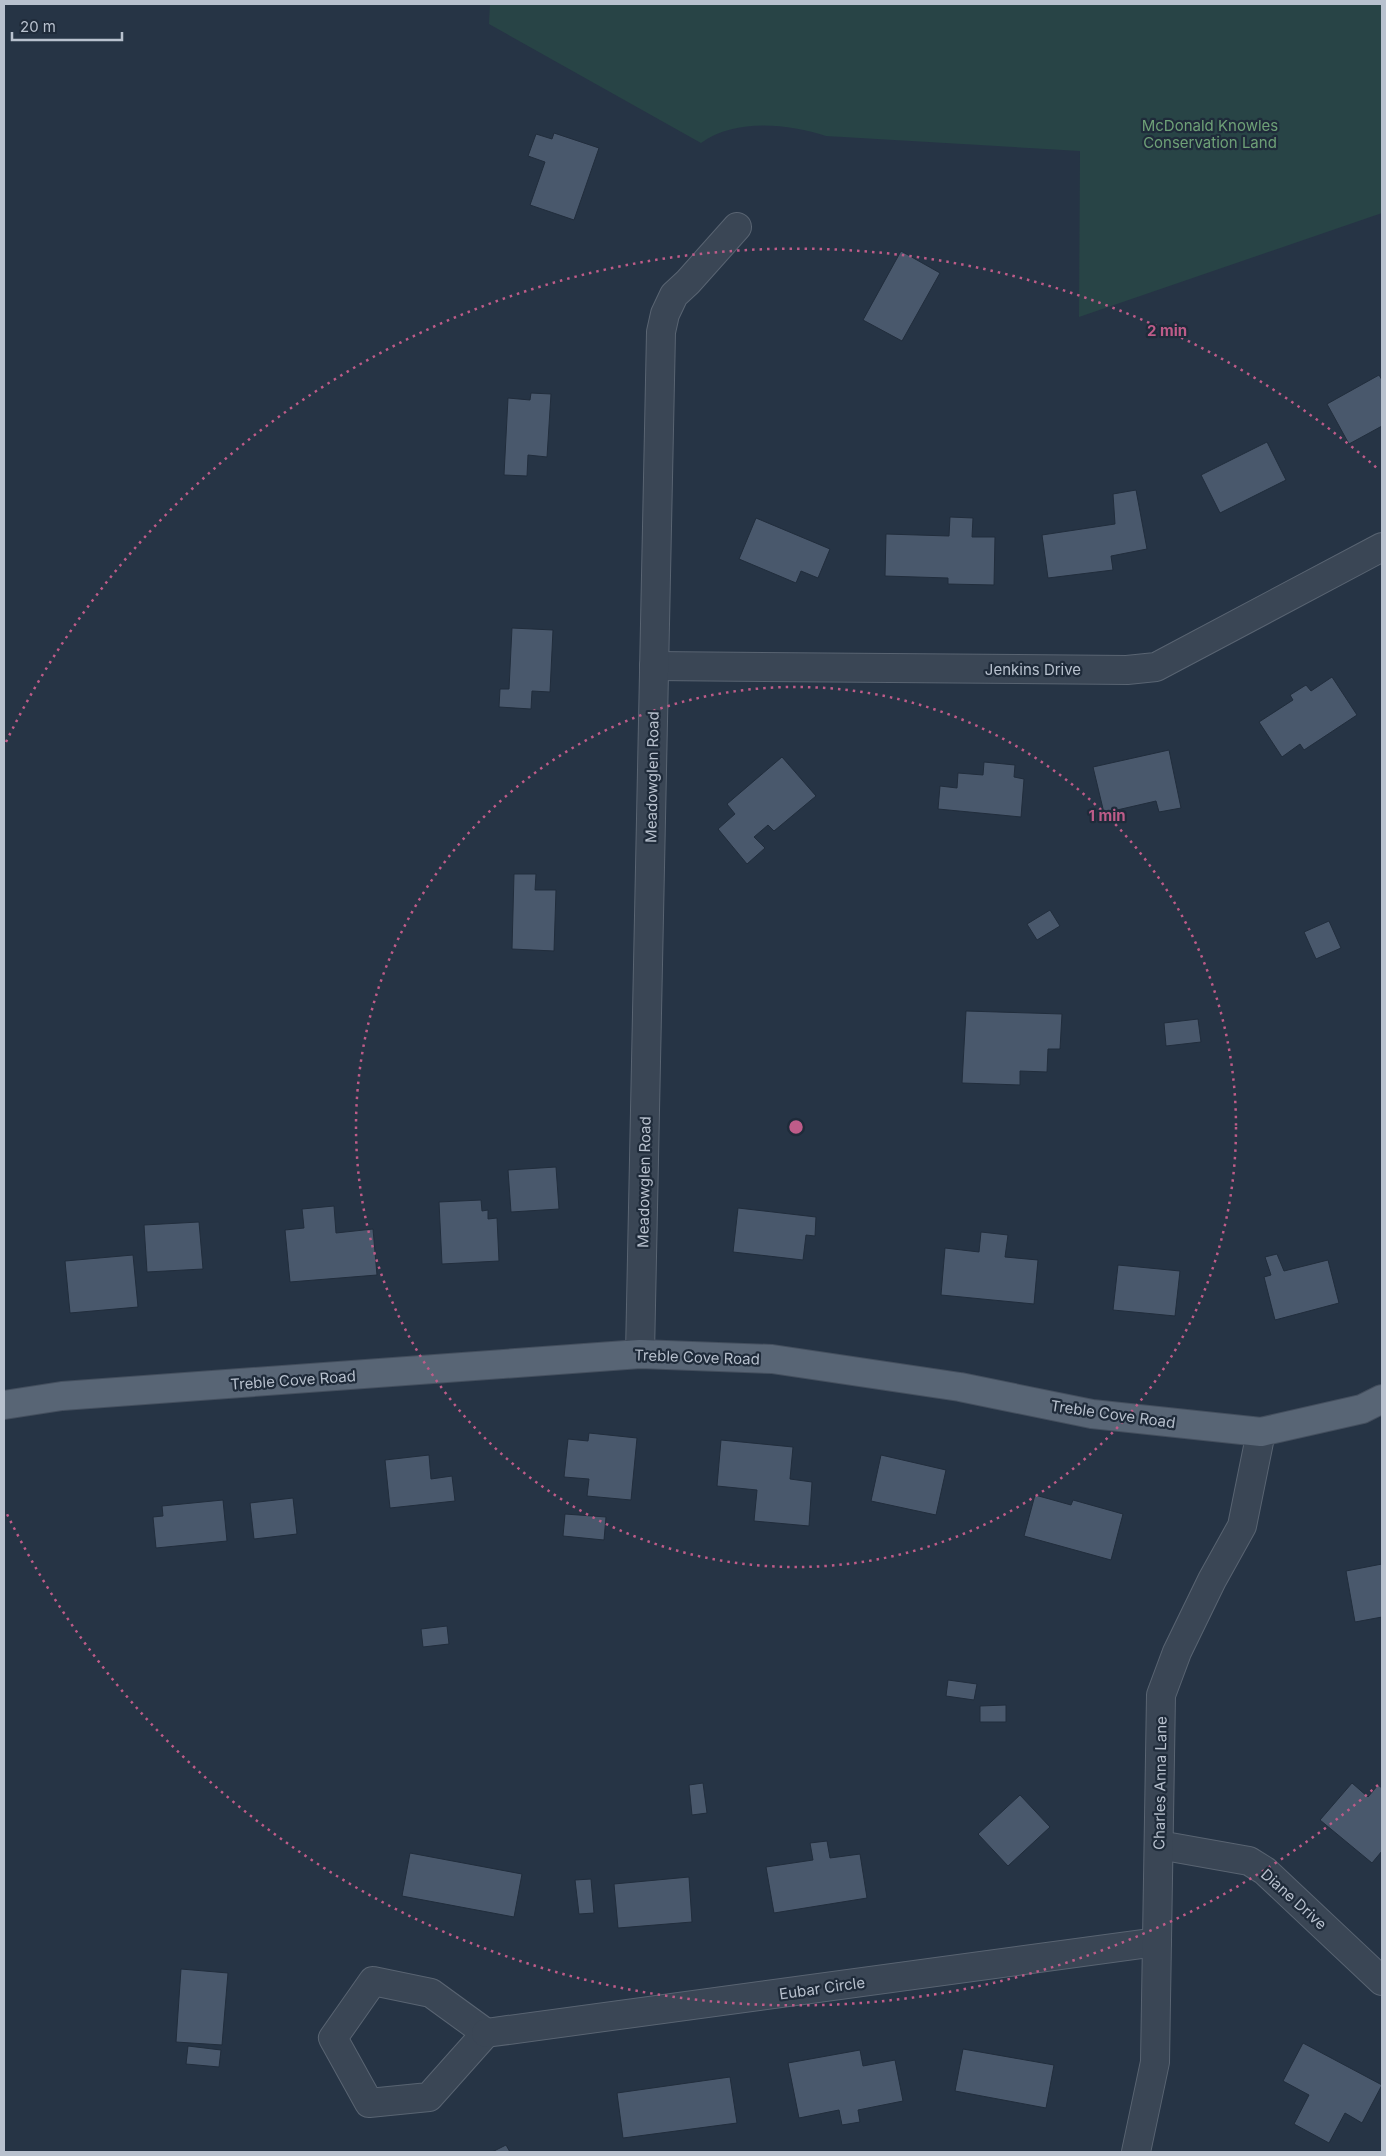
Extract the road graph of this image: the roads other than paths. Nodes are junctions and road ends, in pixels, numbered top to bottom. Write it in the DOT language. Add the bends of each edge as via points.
graph roads {
  1 [pos="737,227"];
  2 [pos="1382,547"];
  3 [pos="654,666"];
  4 [pos="640,1354"];
  5 [pos="1382,1399"];
  6 [pos="4,1405"];
  7 [pos="1261,1432"];
  8 [pos="1159,1845"];
  9 [pos="1157,1942"];
  10 [pos="1382,1981"];
  11 [pos="486,2033"];
  12 [pos="1136,2152"];
  1 -- 3 [label="street, Meadowglen Road" via="674,296 665,314"];
  2 -- 3 [label="street, Jenkins Drive" via="1156,667 1127,670"];
  3 -- 4 [label="street, Meadowglen Road"];
  4 -- 6 [label="main road, Treble Cove Road" via="62,1396"];
  4 -- 7 [label="main road, Treble Cove Road" via="772,1359 960,1387 1092,1414"];
  5 -- 7 [label="main road, Treble Cove Road" via="1362,1408"];
  7 -- 8 [label="street, Charles Anna Lane" via="1242,1526 1177,1652 1161,1695"];
  8 -- 9 [label="street, Charles Anna Lane"];
  8 -- 10 [label="street, Diane Drive" via="1249,1861 1265,1871"];
  9 -- 11 [label="street, Eubar Circle"];
  9 -- 12 [label="street, Charles Anna Lane" via="1155,2062"];
  11 -- 11 [label="street" via="429,2097 369,2103 333,2038 373,1981 431,1993"];
}
